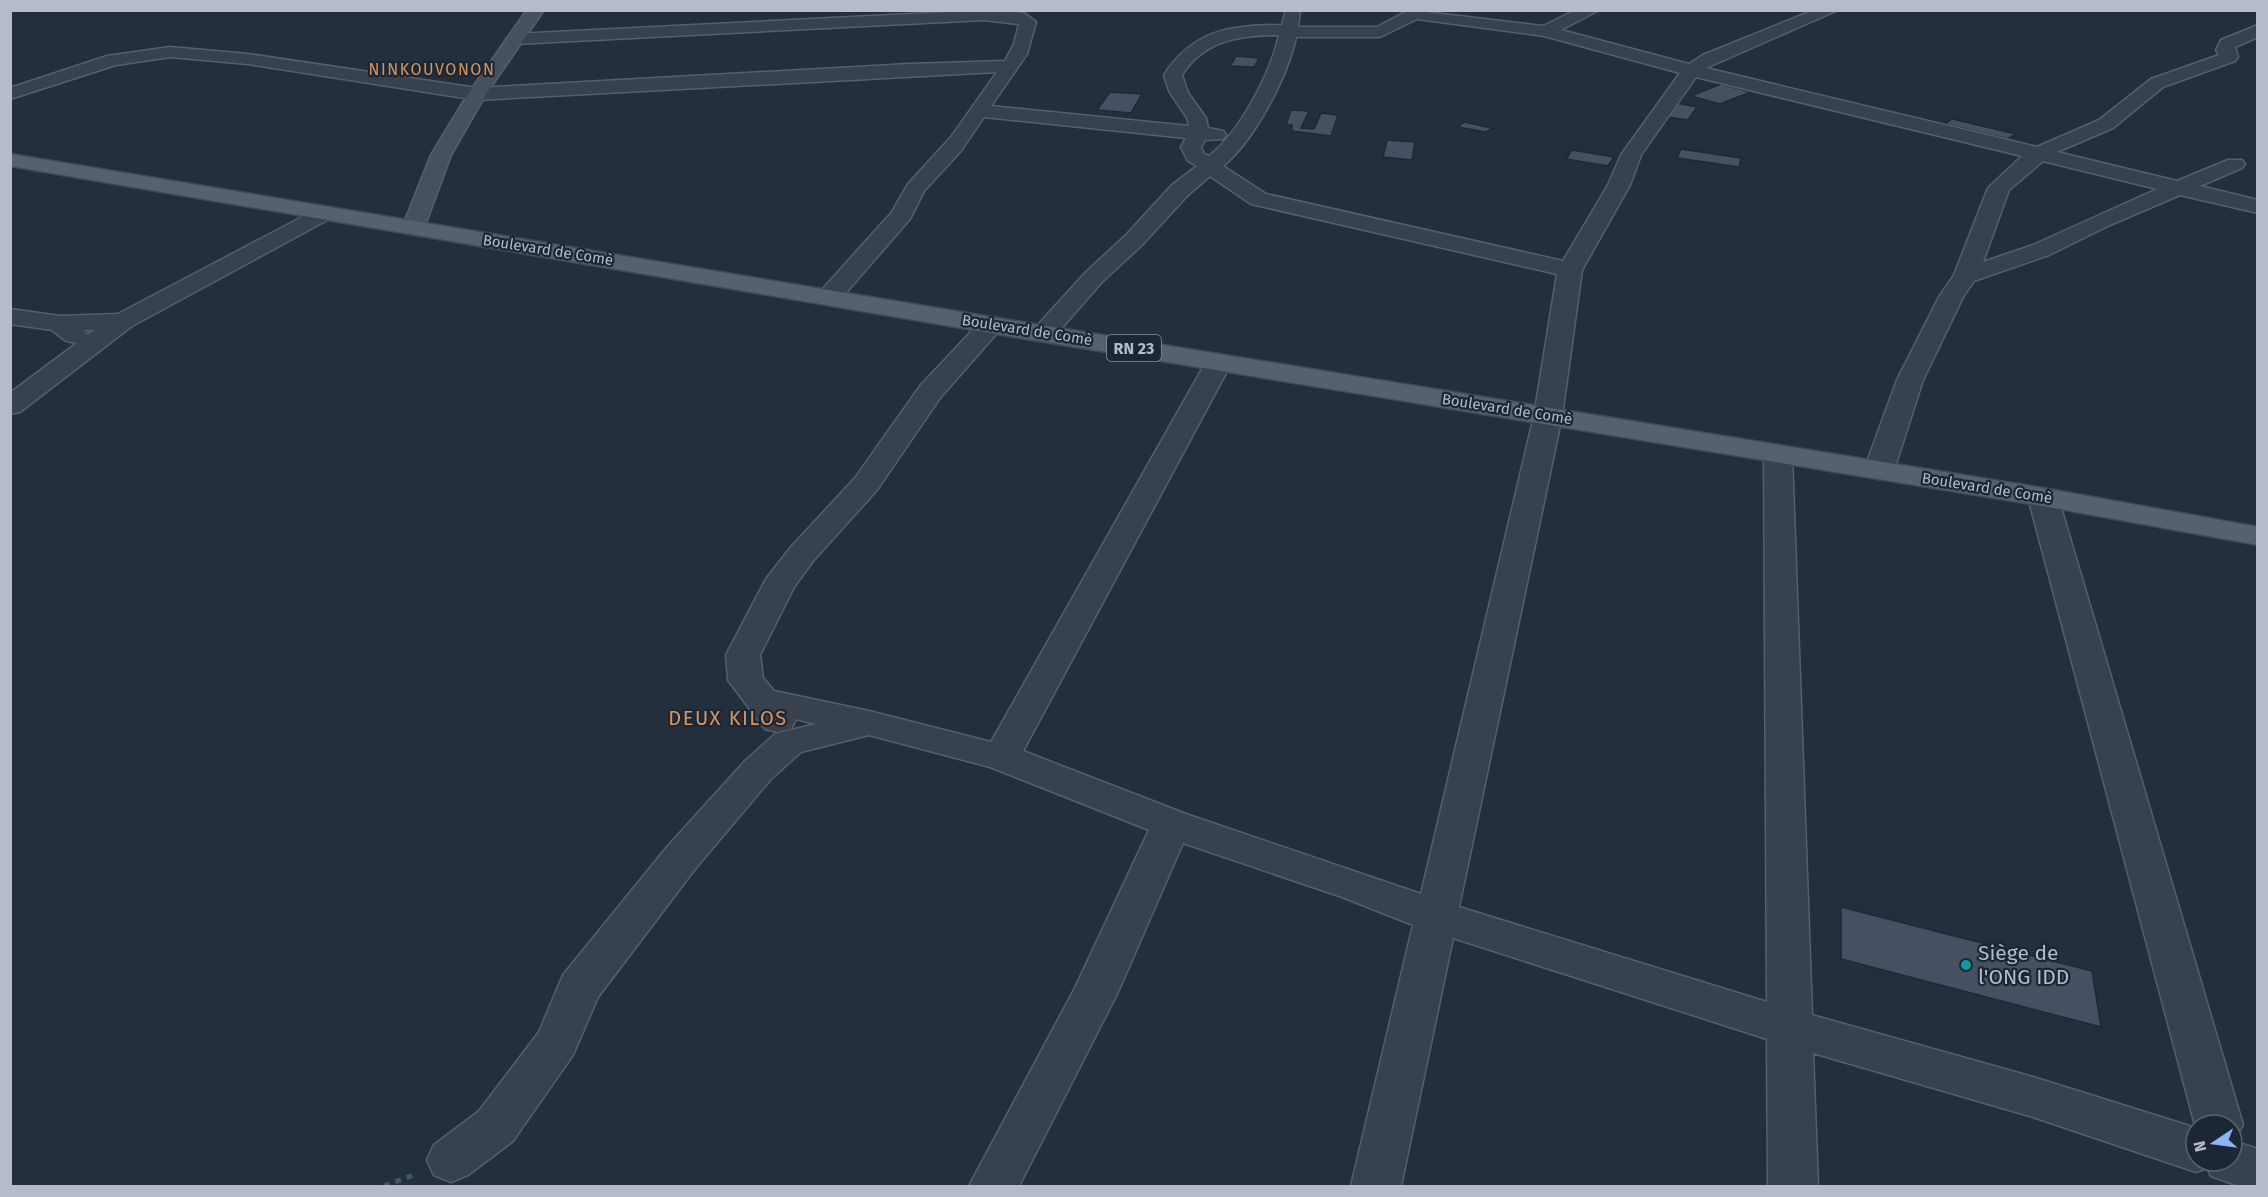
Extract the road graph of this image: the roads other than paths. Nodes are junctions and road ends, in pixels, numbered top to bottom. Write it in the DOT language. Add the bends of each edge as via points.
graph roads {
  1 [pos="536,10"];
  2 [pos="1591,10"];
  3 [pos="1830,10"];
  4 [pos="1414,12"];
  5 [pos="1290,24"];
  6 [pos="2258,30"];
  7 [pos="1545,31"];
  8 [pos="514,39"];
  9 [pos="1011,66"];
  10 [pos="1691,70"];
  11 [pos="10,94"];
  12 [pos="477,94"];
  13 [pos="980,111"];
  14 [pos="1199,134"];
  15 [pos="1236,137"];
  16 [pos="2042,154"];
  17 [pos="10,160"];
  18 [pos="2235,164"];
  19 [pos="1211,165"];
  20 [pos="2184,187"];
  21 [pos="2258,207"];
  22 [pos="323,213"];
  23 [pos="413,228"];
  24 [pos="1570,270"];
  25 [pos="1966,276"];
  26 [pos="829,297"];
  27 [pos="10,316"];
  28 [pos="123,321"];
  29 [pos="60,324"];
  30 [pos="991,325"];
  31 [pos="1044,333"];
  32 [pos="98,340"];
  33 [pos="1219,362"];
  34 [pos="10,406"];
  35 [pos="1548,416"];
  36 [pos="1778,454"];
  37 [pos="1879,470"];
  38 [pos="2043,497"];
  39 [pos="2258,536"];
  40 [pos="766,701"];
  41 [pos="869,723"];
  42 [pos="788,743"];
  43 [pos="1001,757"];
  44 [pos="1172,824"];
  45 [pos="1436,916"];
  46 [pos="1790,1028"];
  47 [pos="2216,1113"];
  48 [pos="2184,1146"];
  49 [pos="453,1173"];
  50 [pos="994,1186"];
  51 [pos="1376,1186"];
  52 [pos="1793,1186"];
  1 -- 8 [label="street"];
  2 -- 7 [label="street"];
  3 -- 10 [label="street"];
  4 -- 5 [label="street" via="1372,33"];
  4 -- 7 [label="street"];
  5 -- 14 [label="street" via="1218,37 1181,59 1173,75 1180,94 1198,114"];
  5 -- 15 [label="street" via="1275,77"];
  6 -- 16 [label="street" via="2227,44 2229,57 2157,83 2106,124"];
  7 -- 10 [label="street"];
  8 -- 9 [label="street" via="1005,15 1028,22 1028,34"];
  8 -- 12 [label="street"];
  9 -- 12 [label="street"];
  9 -- 13 [label="street"];
  10 -- 16 [label="street"];
  10 -- 24 [label="street" via="1631,155 1619,185"];
  11 -- 12 [label="street" via="113,60 170,52 248,58"];
  12 -- 23 [label="street" via="441,155"];
  13 -- 14 [label="street"];
  13 -- 26 [label="street" via="915,187 902,214"];
  14 -- 15 [label="street"];
  14 -- 19 [label="street" via="1191,147 1195,157"];
  15 -- 19 [label="street" via="1230,150"];
  16 -- 20 [label="street"];
  16 -- 25 [label="street" via="1999,188"];
  17 -- 22 [label="main road, Boulevard de Comè / RN 23"];
  18 -- 20 [label="street"];
  19 -- 24 [label="street" via="1240,191 1259,200"];
  19 -- 31 [label="street" via="1180,190"];
  20 -- 21 [label="street"];
  20 -- 25 [label="street" via="2041,250"];
  22 -- 23 [label="main road, Boulevard de Comè / RN 23"];
  22 -- 28 [label="street"];
  23 -- 26 [label="main road, Boulevard de Comè / RN 23"];
  24 -- 35 [label="street"];
  25 -- 37 [label="street" via="1951,297 1910,381"];
  26 -- 30 [label="main road, Boulevard de Comè / RN 23"];
  27 -- 29 [label="street"];
  28 -- 29 [label="street"];
  28 -- 32 [label="street"];
  29 -- 32 [label="street" via="73,336"];
  30 -- 31 [label="main road, Boulevard de Comè / RN 23"];
  30 -- 40 [label="street" via="930,392 866,484 801,554 778,585 743,655 746,680"];
  31 -- 33 [label="main road, Boulevard de Comè / RN 23"];
  32 -- 34 [label="street"];
  33 -- 35 [label="main road, Boulevard de Comè / RN 23"];
  33 -- 43 [label="street"];
  35 -- 36 [label="main road, Boulevard de Comè / RN 23"];
  35 -- 45 [label="street"];
  36 -- 37 [label="main road, Boulevard de Comè / RN 23"];
  36 -- 46 [label="street"];
  37 -- 38 [label="main road, Boulevard de Comè / RN 23"];
  38 -- 39 [label="main road, Boulevard de Comè / RN 23"];
  38 -- 47 [label="street"];
  40 -- 41 [label="street"];
  40 -- 42 [label="street"];
  41 -- 42 [label="street"];
  41 -- 43 [label="street"];
  42 -- 49 [label="street" via="758,770 681,858 579,988 557,1042 496,1126"];
  43 -- 44 [label="street"];
  44 -- 45 [label="street"];
  44 -- 50 [label="street" via="1096,992"];
  45 -- 46 [label="street"];
  45 -- 51 [label="street"];
  46 -- 48 [label="street" via="2022,1093"];
  46 -- 52 [label="street"];
}
